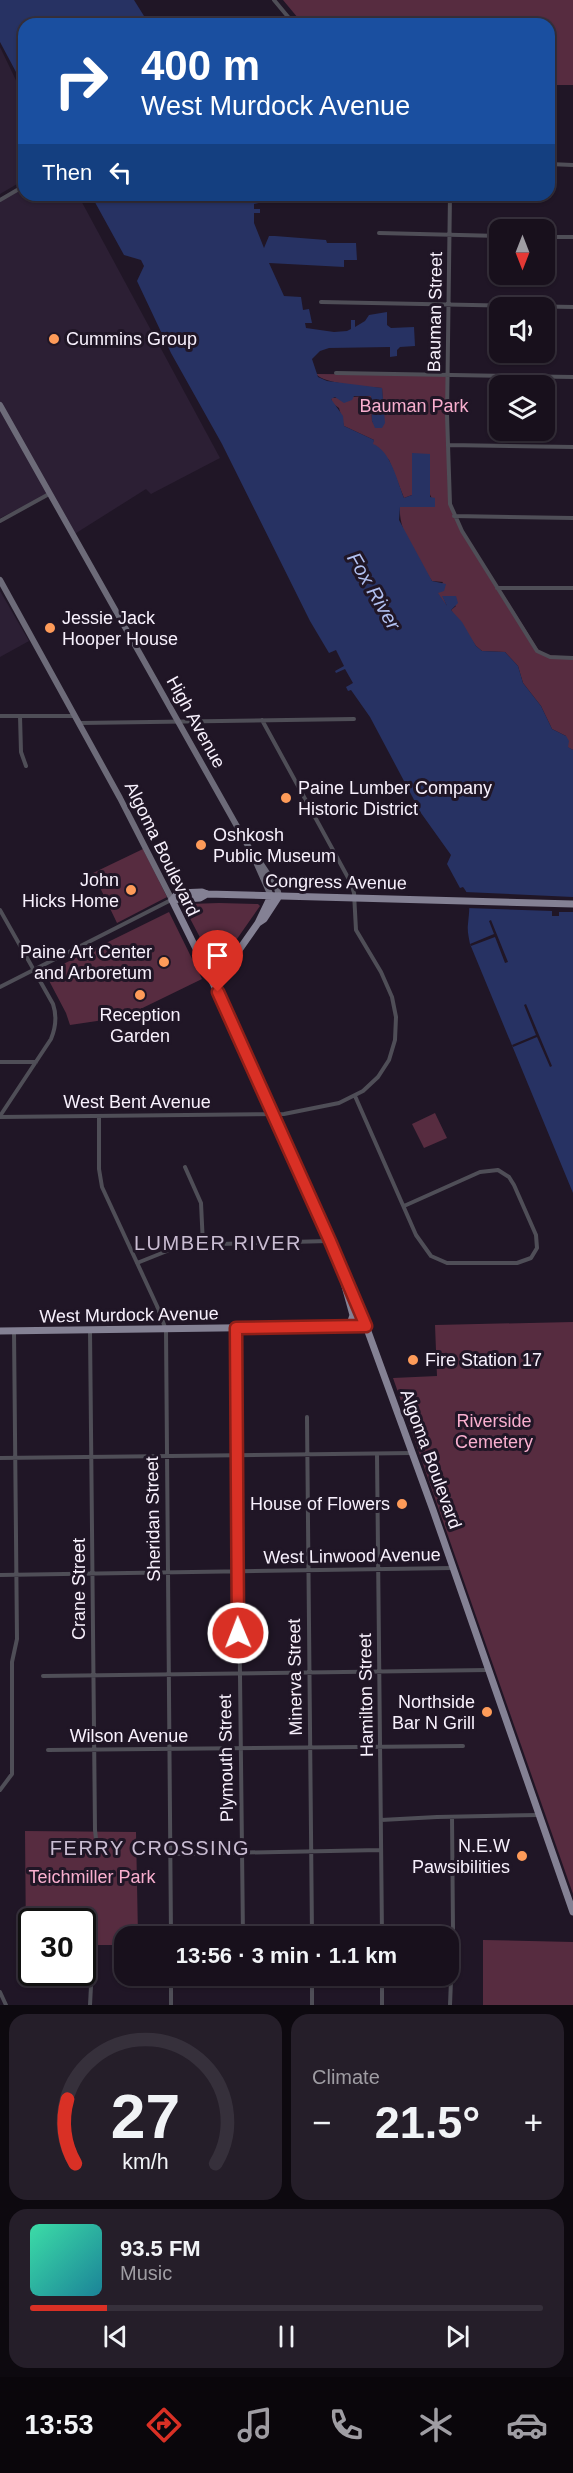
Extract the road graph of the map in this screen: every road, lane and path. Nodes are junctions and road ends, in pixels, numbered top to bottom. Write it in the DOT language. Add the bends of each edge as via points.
graph roads {
  1 [pos="274,0"];
  2 [pos="289,18"];
  3 [pos="555,164"];
  4 [pos="573,165"];
  5 [pos="18,190"];
  6 [pos="0,200"];
  7 [pos="450,201"];
  8 [pos="379,233"];
  9 [pos="450,235"];
  10 [pos="489,236"];
  11 [pos="555,237"];
  12 [pos="573,237"];
  13 [pos="321,302"];
  14 [pos="449,305"];
  15 [pos="573,307"];
  16 [pos="336,373"];
  17 [pos="447,375"];
  18 [pos="573,377"];
  19 [pos="0,405"];
  20 [pos="448,445"];
  21 [pos="573,447"];
  22 [pos="50,494"];
  23 [pos="454,516"];
  24 [pos="573,518"];
  25 [pos="0,521"];
  26 [pos="0,580"];
  27 [pos="497,588"];
  28 [pos="573,588"];
  29 [pos="573,658"];
  30 [pos="0,716"];
  31 [pos="20,717"];
  32 [pos="78,719"];
  33 [pos="354,719"];
  34 [pos="262,720"];
  35 [pos="179,721"];
  36 [pos="26,766"];
  37 [pos="275,896"];
  38 [pos="355,898"];
  39 [pos="172,900"];
  40 [pos="573,904"];
  41 [pos="0,910"];
  42 [pos="203,966"];
  43 [pos="33,969"];
  44 [pos="224,972"];
  45 [pos="0,987"];
  46 [pos="218,992"];
  47 [pos="0,1062"];
  48 [pos="36,1062"];
  49 [pos="355,1096"];
  50 [pos="275,1115"];
  51 [pos="99,1116"];
  52 [pos="0,1117"];
  53 [pos="185,1167"];
  54 [pos="404,1206"];
  55 [pos="330,1241"];
  56 [pos="203,1245"];
  57 [pos="339,1260"];
  58 [pos="137,1263"];
  59 [pos="366,1326"];
  60 [pos="342,1327"];
  61 [pos="236,1328"];
  62 [pos="90,1330"];
  63 [pos="166,1330"];
  64 [pos="0,1331"];
  65 [pos="14,1331"];
  66 [pos="307,1417"];
  67 [pos="413,1453"];
  68 [pos="377,1454"];
  69 [pos="307,1455"];
  70 [pos="166,1456"];
  71 [pos="236,1456"];
  72 [pos="0,1458"];
  73 [pos="15,1458"];
  74 [pos="92,1458"];
  75 [pos="453,1568"];
  76 [pos="377,1570"];
  77 [pos="167,1572"];
  78 [pos="238,1572"];
  79 [pos="308,1572"];
  80 [pos="92,1574"];
  81 [pos="0,1575"];
  82 [pos="16,1575"];
  83 [pos="488,1670"];
  84 [pos="379,1672"];
  85 [pos="308,1673"];
  86 [pos="239,1674"];
  87 [pos="169,1675"];
  88 [pos="43,1676"];
  89 [pos="94,1676"];
  90 [pos="463,1746"];
  91 [pos="380,1747"];
  92 [pos="309,1748"];
  93 [pos="240,1749"];
  94 [pos="48,1750"];
  95 [pos="170,1750"];
  96 [pos="94,1751"];
  97 [pos="0,1790"];
  98 [pos="539,1815"];
  99 [pos="452,1817"];
  100 [pos="381,1820"];
  101 [pos="97,1847"];
  102 [pos="381,1850"];
  103 [pos="311,1851"];
  104 [pos="241,1852"];
  105 [pos="170,1854"];
  106 [pos="573,1912"];
  107 [pos="171,1926"];
  108 [pos="243,1926"];
  109 [pos="312,1926"];
  110 [pos="382,1926"];
  111 [pos="90,1986"];
  112 [pos="171,1986"];
  113 [pos="312,1986"];
  114 [pos="382,1986"];
  115 [pos="0,1992"];
  116 [pos="6,2005"];
  117 [pos="90,2005"];
  118 [pos="171,2005"];
  119 [pos="312,2005"];
  120 [pos="382,2005"];
  121 [pos="450,2005"];
  1 -- 2 [label="street"];
  3 -- 4 [label="street"];
  5 -- 6 [label="street"];
  7 -- 9 [label="street, Bauman Street"];
  8 -- 9 [label="street"];
  9 -- 10 [label="street"];
  9 -- 14 [label="street, Bauman Street"];
  11 -- 12 [label="street"];
  13 -- 14 [label="street"];
  14 -- 15 [label="street"];
  14 -- 17 [label="street, Bauman Street"];
  16 -- 17 [label="street"];
  17 -- 18 [label="street"];
  17 -- 20 [label="street, Bauman Street"];
  19 -- 22 [label="main road, High Avenue"];
  20 -- 21 [label="street"];
  20 -- 23 [label="street, Bauman Street" via="448,493"];
  22 -- 25 [label="street"];
  22 -- 35 [label="main road, High Avenue"];
  23 -- 24 [label="street"];
  23 -- 27 [label="street, Bauman Street"];
  26 -- 32 [label="main road, Algoma Boulevard"];
  27 -- 28 [label="street"];
  27 -- 29 [label="street, Bauman Street" via="541,654"];
  30 -- 31 [label="street"];
  31 -- 32 [label="street"];
  31 -- 36 [label="street" via="21,752"];
  32 -- 35 [label="street"];
  32 -- 39 [label="main road, Algoma Boulevard"];
  33 -- 34 [label="street"];
  34 -- 35 [label="street"];
  34 -- 38 [label="street" via="351,883"];
  35 -- 37 [label="main road, High Avenue"];
  37 -- 38 [label="main road, Congress Avenue"];
  37 -- 39 [label="main road, Congress Avenue" via="185,892"];
  37 -- 44 [label="main road"];
  38 -- 40 [label="main road, Congress Avenue"];
  38 -- 49 [label="street" via="356,930 392,997 396,1026 393,1050 384,1069"];
  39 -- 42 [label="main road, Algoma Boulevard"];
  39 -- 43 [label="street, Congress Avenue"];
  41 -- 43 [label="street"];
  42 -- 44 [label="main road"];
  42 -- 46 [label="main road, Algoma Boulevard"];
  43 -- 45 [label="street, Congress Avenue"];
  43 -- 48 [label="street" via="56,1017 54,1033"];
  44 -- 46 [label="main road"];
  46 -- 50 [label="main road, Algoma Boulevard"];
  47 -- 48 [label="street"];
  48 -- 52 [label="street"];
  49 -- 50 [label="street" via="339,1103"];
  49 -- 54 [label="street"];
  50 -- 51 [label="street, West Bent Avenue"];
  50 -- 55 [label="main road, Algoma Boulevard"];
  51 -- 52 [label="street, West Bent Avenue"];
  51 -- 58 [label="street, Sheridan Street" via="100,1178"];
  53 -- 56 [label="street" via="201,1203"];
  54 -- 54 [label="street" via="424,1249 443,1262 517,1263 527,1261 536,1250 536,1235 514,1185 498,1170 480,1172"];
  55 -- 56 [label="street"];
  55 -- 57 [label="main road, Algoma Boulevard"];
  56 -- 58 [label="street" via="176,1246"];
  57 -- 59 [label="main road, Algoma Boulevard"];
  57 -- 60 [label="main road" via="353,1315"];
  58 -- 63 [label="street, Sheridan Street"];
  59 -- 60 [label="main road, West Murdock Avenue"];
  59 -- 67 [label="main road, Algoma Boulevard"];
  60 -- 61 [label="main road, West Murdock Avenue"];
  61 -- 63 [label="main road, West Murdock Avenue"];
  61 -- 71 [label="street, Plymouth Street"];
  62 -- 63 [label="main road, West Murdock Avenue"];
  62 -- 65 [label="main road, West Murdock Avenue"];
  62 -- 74 [label="street, Crane Street"];
  63 -- 70 [label="street, Sheridan Street"];
  64 -- 65 [label="main road, West Murdock Avenue"];
  65 -- 73 [label="street"];
  66 -- 69 [label="street, Minerva Street"];
  67 -- 68 [label="street"];
  67 -- 75 [label="main road, Algoma Boulevard"];
  68 -- 69 [label="street"];
  68 -- 76 [label="street, Hamilton Street"];
  69 -- 71 [label="street"];
  69 -- 79 [label="street, Minerva Street"];
  70 -- 71 [label="street"];
  70 -- 74 [label="street"];
  70 -- 77 [label="street, Sheridan Street"];
  71 -- 78 [label="street, Plymouth Street"];
  72 -- 73 [label="street"];
  73 -- 74 [label="street"];
  73 -- 82 [label="street"];
  74 -- 80 [label="street, Crane Street"];
  75 -- 76 [label="street, West Linwood Avenue"];
  75 -- 83 [label="main road, Algoma Boulevard"];
  76 -- 79 [label="street, West Linwood Avenue"];
  76 -- 84 [label="street, Hamilton Street"];
  77 -- 78 [label="street, West Linwood Avenue"];
  77 -- 80 [label="street, West Linwood Avenue"];
  77 -- 87 [label="street, Sheridan Street"];
  78 -- 79 [label="street, West Linwood Avenue"];
  78 -- 86 [label="street, Plymouth Street"];
  79 -- 85 [label="street, Minerva Street"];
  80 -- 82 [label="street, West Linwood Avenue"];
  80 -- 89 [label="street, Crane Street"];
  81 -- 82 [label="street, West Linwood Avenue"];
  82 -- 97 [label="street" via="12,1774"];
  83 -- 84 [label="street"];
  83 -- 98 [label="main road, Algoma Boulevard"];
  84 -- 85 [label="street"];
  84 -- 91 [label="street, Hamilton Street"];
  85 -- 86 [label="street"];
  85 -- 92 [label="street, Minerva Street"];
  86 -- 87 [label="street"];
  86 -- 93 [label="street, Plymouth Street"];
  87 -- 89 [label="street"];
  87 -- 95 [label="street, Sheridan Street"];
  88 -- 89 [label="street"];
  89 -- 96 [label="street, Crane Street"];
  90 -- 91 [label="street, Wilson Avenue"];
  91 -- 92 [label="street, Wilson Avenue"];
  91 -- 100 [label="street, Hamilton Street"];
  92 -- 93 [label="street, Wilson Avenue"];
  92 -- 103 [label="street, Minerva Street"];
  93 -- 95 [label="street, Wilson Avenue"];
  93 -- 104 [label="street, Plymouth Street"];
  94 -- 96 [label="street, Wilson Avenue"];
  95 -- 96 [label="street, Wilson Avenue"];
  95 -- 105 [label="street, Sheridan Street"];
  96 -- 101 [label="street, Crane Street"];
  98 -- 99 [label="street"];
  98 -- 106 [label="main road, Algoma Boulevard"];
  99 -- 100 [label="street"];
  99 -- 121 [label="street"];
  100 -- 102 [label="street, Hamilton Street"];
  102 -- 103 [label="street"];
  102 -- 110 [label="street, Hamilton Street"];
  103 -- 104 [label="street"];
  103 -- 109 [label="street, Minerva Street"];
  104 -- 105 [label="street"];
  104 -- 108 [label="street, Plymouth Street"];
  105 -- 107 [label="street, Sheridan Street"];
  111 -- 117 [label="street"];
  112 -- 118 [label="street"];
  113 -- 119 [label="street"];
  114 -- 120 [label="street"];
  115 -- 116 [label="street"];
}
